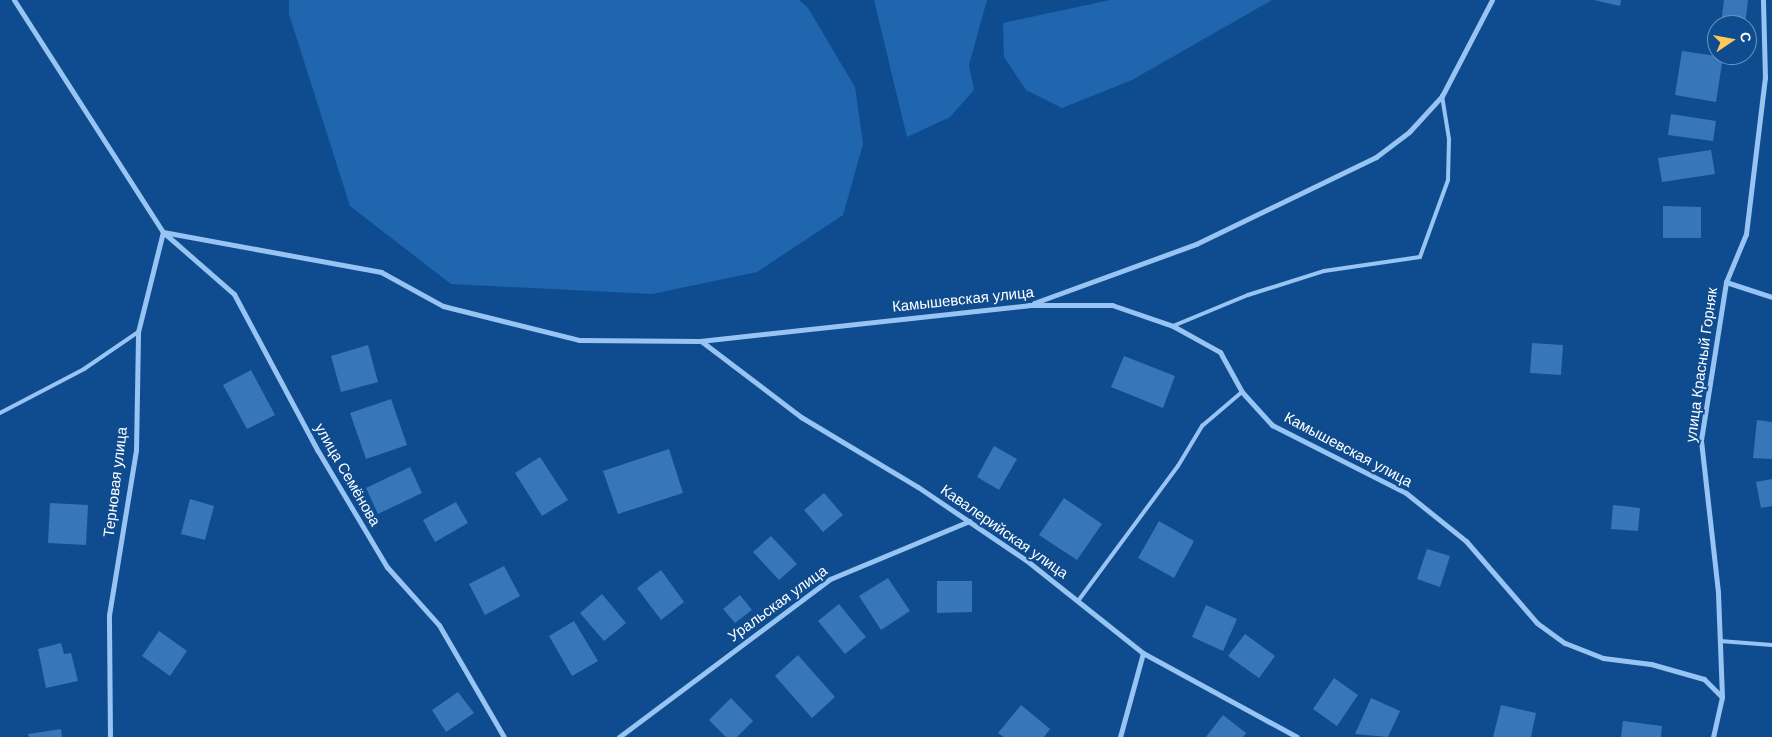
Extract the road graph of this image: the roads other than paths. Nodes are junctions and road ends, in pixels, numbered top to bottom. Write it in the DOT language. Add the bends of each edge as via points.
graph roads {
  1 [pos="14,0"];
  2 [pos="1492,0"];
  3 [pos="1762,0"];
  4 [pos="1442,96"];
  5 [pos="163,232"];
  6 [pos="1726,282"];
  7 [pos="1772,297"];
  8 [pos="1029,305"];
  9 [pos="1173,326"];
  10 [pos="138,332"];
  11 [pos="700,341"];
  12 [pos="1242,392"];
  13 [pos="0,413"];
  14 [pos="969,521"];
  15 [pos="1078,601"];
  16 [pos="1720,642"];
  17 [pos="1772,645"];
  18 [pos="1143,653"];
  19 [pos="1722,697"];
  20 [pos="110,737"];
  21 [pos="504,737"];
  22 [pos="620,737"];
  23 [pos="1120,737"];
  24 [pos="1296,737"];
  25 [pos="1713,737"];
  1 -- 5 [label="street, улица Семёнова"];
  2 -- 4 [label="street"];
  3 -- 6 [label="street, улица Красный Горняк" via="1764,78 1746,234"];
  4 -- 8 [label="street" via="1409,132 1376,157 1196,244"];
  4 -- 9 [label="lane" via="1449,139 1448,180 1420,258 1324,271 1248,295"];
  5 -- 10 [label="street, Терновая улица"];
  5 -- 11 [label="street, Камышевская улица" via="381,272 442,306 579,340"];
  5 -- 21 [label="street, улица Семёнова" via="234,294 318,451 387,567 440,625"];
  6 -- 7 [label="street"];
  6 -- 16 [label="street, улица Красный Горняк" via="1701,440 1718,592"];
  8 -- 9 [label="street, Камышевская улица" via="1112,305"];
  8 -- 11 [label="street, Камышевская улица"];
  9 -- 12 [label="street, Камышевская улица" via="1220,352"];
  10 -- 13 [label="lane" via="84,369"];
  10 -- 20 [label="street, Терновая улица" via="136,450 108,616"];
  11 -- 14 [label="street, Кавалерийская улица" via="801,417"];
  12 -- 15 [label="lane" via="1202,426 1178,466"];
  12 -- 19 [label="street, Камышевская улица" via="1272,425 1406,493 1466,541 1537,623 1565,643 1604,658 1651,664 1704,679"];
  14 -- 15 [label="street, Кавалерийская улица"];
  14 -- 22 [label="street, Уральская улица" via="830,579"];
  15 -- 18 [label="street, Кавалерийская улица"];
  16 -- 17 [label="lane"];
  16 -- 19 [label="street, улица Красный Горняк"];
  18 -- 23 [label="street"];
  18 -- 24 [label="street, Кавалерийская улица"];
  19 -- 25 [label="street, улица Красный Горняк"];
}
